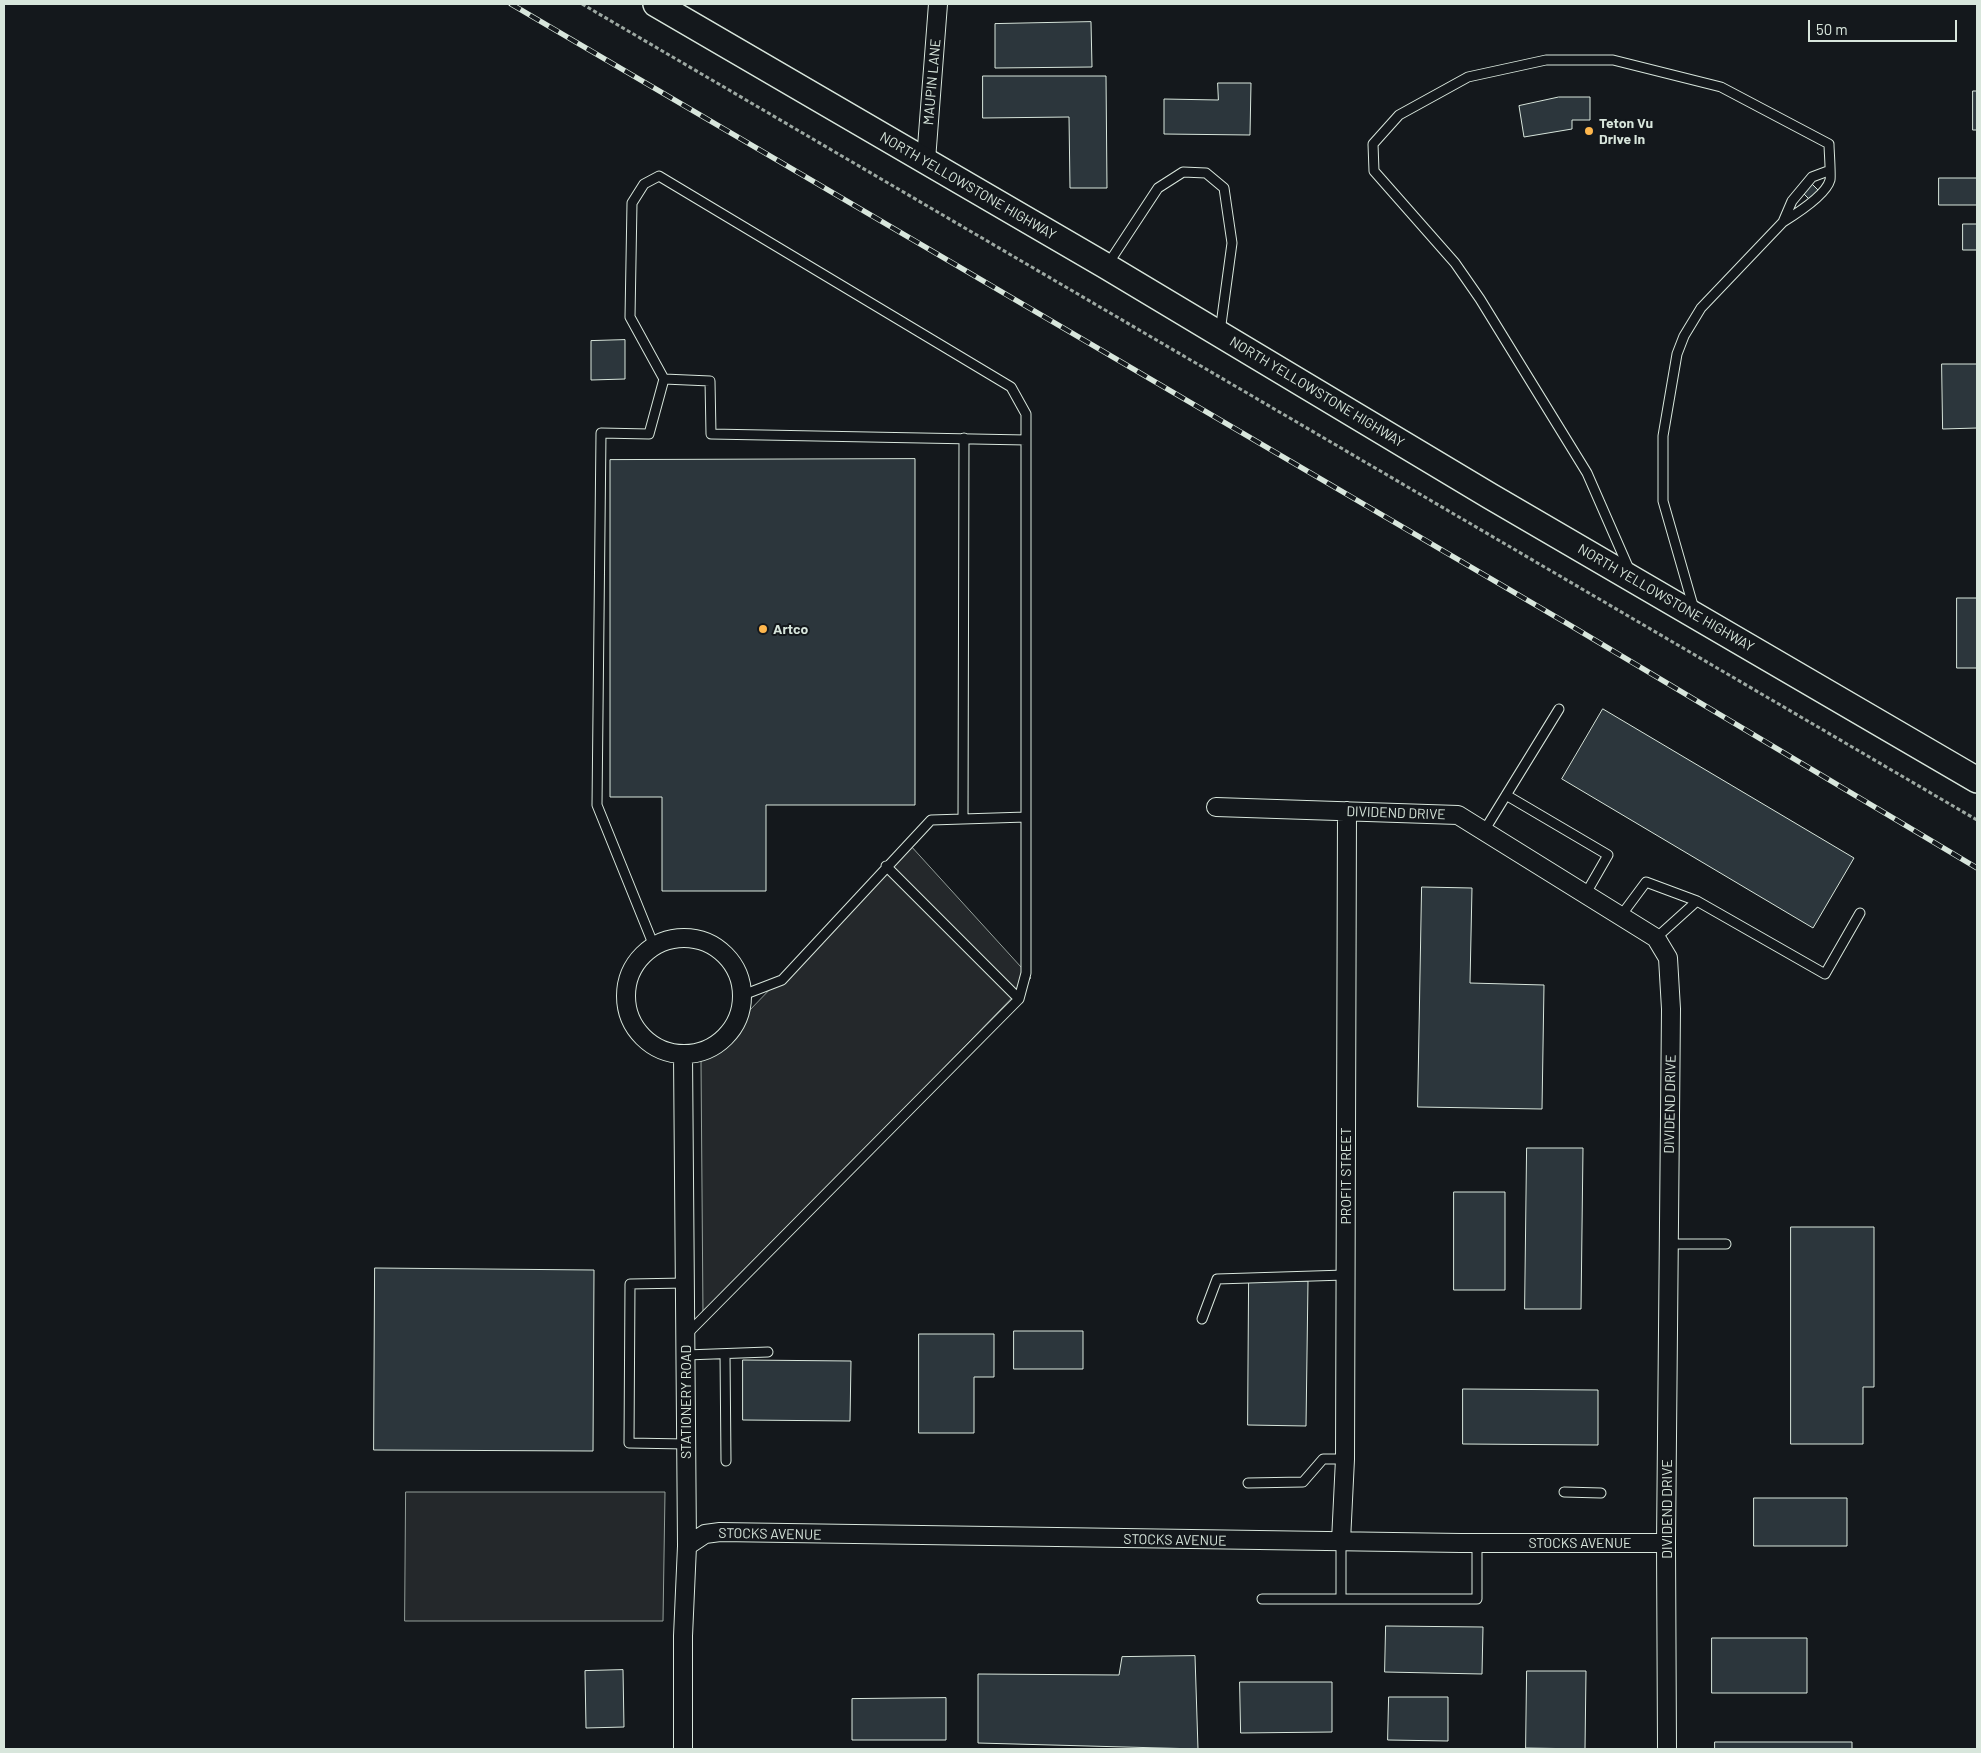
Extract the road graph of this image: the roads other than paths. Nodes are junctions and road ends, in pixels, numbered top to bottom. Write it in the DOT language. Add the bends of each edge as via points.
graph roads {
  1 [pos="656,4"];
  2 [pos="938,4"];
  3 [pos="926,160"];
  4 [pos="1828,171"];
  5 [pos="1783,222"];
  6 [pos="1106,266"];
  7 [pos="1219,334"];
  8 [pos="664,379"];
  9 [pos="964,438"];
  10 [pos="1026,440"];
  11 [pos="1633,579"];
  12 [pos="1696,615"];
  13 [pos="1559,709"];
  14 [pos="1977,780"];
  15 [pos="1506,795"];
  16 [pos="1216,807"];
  17 [pos="1347,811"];
  18 [pos="1026,817"];
  19 [pos="963,819"];
  20 [pos="1484,831"];
  21 [pos="886,866"];
  22 [pos="1585,895"];
  23 [pos="1697,900"];
  24 [pos="1860,913"];
  25 [pos="1620,918"];
  26 [pos="1656,938"];
  27 [pos="654,946"];
  28 [pos="743,995"];
  29 [pos="1019,999"];
  30 [pos="683,1055"];
  31 [pos="1669,1244"];
  32 [pos="1726,1244"];
  33 [pos="1345,1275"];
  34 [pos="685,1283"];
  35 [pos="1202,1319"];
  36 [pos="686,1335"];
  37 [pos="768,1352"];
  38 [pos="725,1354"];
  39 [pos="686,1355"];
  40 [pos="686,1444"];
  41 [pos="1345,1459"];
  42 [pos="726,1461"];
  43 [pos="1248,1483"];
  44 [pos="1564,1492"];
  45 [pos="1601,1493"];
  46 [pos="1341,1541"];
  47 [pos="1477,1543"];
  48 [pos="1666,1543"];
  49 [pos="687,1546"];
  50 [pos="1262,1599"];
  51 [pos="1341,1599"];
  52 [pos="683,1749"];
  53 [pos="1667,1749"];
  1 -- 3 [label="main road, NORTH YELLOWSTONE HIGHWAY"];
  2 -- 3 [label="street, MAUPIN LANE"];
  3 -- 6 [label="main road, NORTH YELLOWSTONE HIGHWAY"];
  4 -- 5 [label="lane" via="1812,177 1792,201"];
  4 -- 5 [label="lane" via="1830,179 1821,193"];
  4 -- 11 [label="lane" via="1829,144 1721,87 1613,60 1546,60 1468,77 1399,115 1373,144 1374,171 1455,263 1587,473"];
  5 -- 12 [label="lane" via="1701,308 1677,354 1664,436 1664,501"];
  6 -- 7 [label="main road, NORTH YELLOWSTONE HIGHWAY"];
  6 -- 7 [label="lane" via="1158,188 1183,172 1206,173 1224,188 1232,243"];
  7 -- 11 [label="main road, NORTH YELLOWSTONE HIGHWAY"];
  8 -- 9 [label="lane" via="710,381 711,434"];
  8 -- 10 [label="lane" via="630,316 632,203 644,184 659,176 1011,387 1026,414"];
  8 -- 27 [label="lane" via="649,434 601,433 597,804"];
  9 -- 10 [label="lane"];
  9 -- 19 [label="lane"];
  10 -- 18 [label="lane"];
  11 -- 12 [label="main road, NORTH YELLOWSTONE HIGHWAY"];
  12 -- 14 [label="main road, NORTH YELLOWSTONE HIGHWAY"];
  13 -- 15 [label="lane"];
  15 -- 20 [label="lane"];
  15 -- 22 [label="lane" via="1608,855"];
  16 -- 17 [label="street, DIVIDEND DRIVE"];
  17 -- 20 [label="street, DIVIDEND DRIVE" via="1458,815"];
  17 -- 33 [label="street, PROFIT STREET"];
  18 -- 19 [label="lane"];
  18 -- 29 [label="lane" via="1026,973"];
  19 -- 21 [label="lane" via="931,820"];
  20 -- 22 [label="street, DIVIDEND DRIVE"];
  21 -- 28 [label="lane" via="782,980"];
  21 -- 29 [label="lane"];
  22 -- 25 [label="street, DIVIDEND DRIVE"];
  23 -- 24 [label="lane" via="1825,974"];
  23 -- 25 [label="lane" via="1646,882"];
  23 -- 26 [label="lane"];
  25 -- 26 [label="street, DIVIDEND DRIVE"];
  26 -- 31 [label="street, DIVIDEND DRIVE" via="1668,958 1671,1009"];
  27 -- 28 [label="street" via="681,937 700,939 717,947 731,960 740,976"];
  27 -- 30 [label="street" via="633,968 626,987 626,1007 633,1026 646,1041 663,1051"];
  28 -- 30 [label="street" via="740,1014 732,1031 719,1044 702,1052"];
  29 -- 36 [label="lane"];
  30 -- 34 [label="street, STATIONERY ROAD"];
  31 -- 32 [label="lane"];
  31 -- 48 [label="street, DIVIDEND DRIVE"];
  33 -- 35 [label="lane" via="1217,1279"];
  33 -- 41 [label="street, PROFIT STREET"];
  34 -- 36 [label="street, STATIONERY ROAD"];
  34 -- 40 [label="lane" via="630,1284 629,1443"];
  36 -- 39 [label="street, STATIONERY ROAD"];
  37 -- 38 [label="lane"];
  38 -- 39 [label="lane"];
  38 -- 42 [label="lane"];
  39 -- 40 [label="street, STATIONERY ROAD"];
  40 -- 49 [label="street, STATIONERY ROAD"];
  41 -- 43 [label="lane" via="1323,1459 1303,1482"];
  41 -- 46 [label="street, PROFIT STREET"];
  44 -- 45 [label="lane"];
  46 -- 47 [label="street, STOCKS AVENUE"];
  46 -- 49 [label="street, STOCKS AVENUE" via="720,1532 705,1534"];
  46 -- 51 [label="lane"];
  47 -- 48 [label="street, STOCKS AVENUE"];
  47 -- 51 [label="lane" via="1477,1599"];
  48 -- 53 [label="street, DIVIDEND DRIVE"];
  49 -- 52 [label="street, STATIONERY ROAD"];
  50 -- 51 [label="lane"];
}
